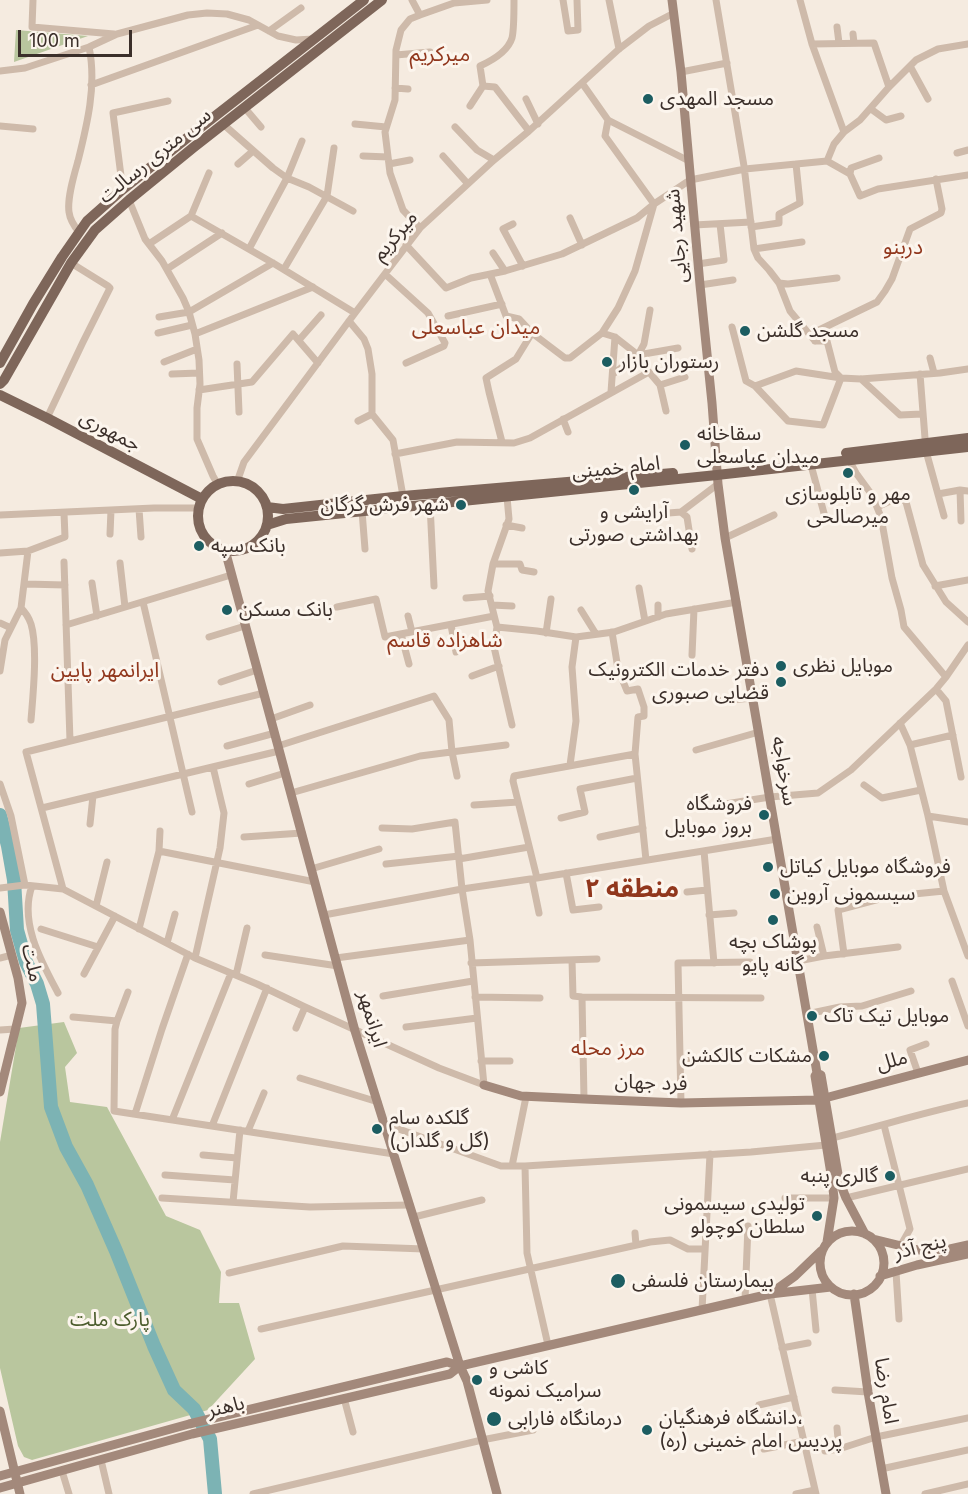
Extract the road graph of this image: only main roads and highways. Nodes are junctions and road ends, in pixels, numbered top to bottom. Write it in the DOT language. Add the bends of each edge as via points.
graph roads {
  1 [pos="364,0"];
  2 [pos="382,0"];
  3 [pos="672,0"];
  4 [pos="190,142"];
  5 [pos="0,363"];
  6 [pos="0,384"];
  7 [pos="0,395"];
  8 [pos="968,438"];
  9 [pos="926,447"];
  10 [pos="968,447"];
  11 [pos="847,457"];
  12 [pos="717,476"];
  13 [pos="201,503"];
  14 [pos="267,507"];
  15 [pos="267,525"];
  16 [pos="225,550"];
  17 [pos="0,914"];
  18 [pos="968,1060"];
  19 [pos="4,1062"];
  20 [pos="484,1085"];
  21 [pos="0,1092"];
  22 [pos="822,1099"];
  23 [pos="829,1142"];
  24 [pos="869,1236"];
  25 [pos="968,1245"];
  26 [pos="825,1246"];
  27 [pos="968,1254"];
  28 [pos="880,1276"];
  29 [pos="831,1287"];
  30 [pos="770,1294"];
  31 [pos="854,1294"];
  32 [pos="460,1366"];
  33 [pos="0,1412"];
  34 [pos="4,1443"];
  35 [pos="15,1472"];
  36 [pos="0,1476"];
  37 [pos="17,1483"];
  38 [pos="0,1488"];
  39 [pos="20,1494"];
  40 [pos="497,1494"];
  41 [pos="886,1494"];
  1 -- 4 [label="main road, سی متری رسالت"];
  2 -- 4 [label="main road, سی متری رسالت" via="223,124"];
  3 -- 12 [label="main road, شهید رجایی"];
  4 -- 5 [label="main road, سی متری رسالت" via="87,221"];
  4 -- 6 [label="main road, سی متری رسالت" via="95,230 71,263"];
  7 -- 13 [label="main road, جمهوری"];
  8 -- 9 [label="main road, امام خمینی"];
  9 -- 10 [label="main road, امام خمینی"];
  9 -- 11 [label="main road, امام خمینی"];
  11 -- 12 [label="main road, امام خمینی"];
  11 -- 12 [label="main road, امام خمینی"];
  12 -- 14 [label="main road, امام خمینی" via="403,496 283,509"];
  12 -- 15 [label="main road, امام خمینی" via="286,519"];
  12 -- 22 [label="main road, سرخواجه"];
  13 -- 14 [label="main road" via="218,485 237,482 258,491"];
  13 -- 16 [label="main road" via="199,526 203,534"];
  14 -- 15 [label="main road"];
  15 -- 16 [label="main road" via="251,546"];
  16 -- 32 [label="main road, ایرانمهر" via="356,1031"];
  17 -- 19 [label="main road, ملت" via="22,1003"];
  18 -- 22 [label="main road, ملل"];
  19 -- 21 [label="main road, ملت"];
  20 -- 22 [label="main road, فرد جهان" via="526,1097 681,1103"];
  22 -- 23 [label="main road, سرخواجه"];
  23 -- 24 [label="main road, سرخواجه" via="846,1198"];
  23 -- 26 [label="main road, سرخواجه" via="834,1198"];
  24 -- 25 [label="main road, پنج آذر" via="918,1250"];
  24 -- 26 [label="main road" via="849,1231 833,1237"];
  24 -- 28 [label="main road" via="882,1252"];
  26 -- 29 [label="main road" via="820,1257 822,1273"];
  26 -- 30 [label="main road, باهنر"];
  27 -- 28 [label="main road, پنج آذر"];
  28 -- 31 [label="main road" via="870,1289"];
  29 -- 30 [label="main road, باهنر"];
  29 -- 31 [label="main road"];
  30 -- 32 [label="main road, باهنر"];
  31 -- 41 [label="main road, امام رضا"];
  32 -- 35 [label="main road, باهنر" via="447,1362 200,1421"];
  32 -- 37 [label="main road, باهنر" via="450,1374 192,1434"];
  32 -- 40 [label="main road, ایرانمهر"];
  33 -- 34 [label="main road"];
  34 -- 35 [label="main road"];
  35 -- 36 [label="main road, باهنر"];
  35 -- 37 [label="main road"];
  37 -- 38 [label="main road, باهنر"];
  37 -- 39 [label="main road"];
}
